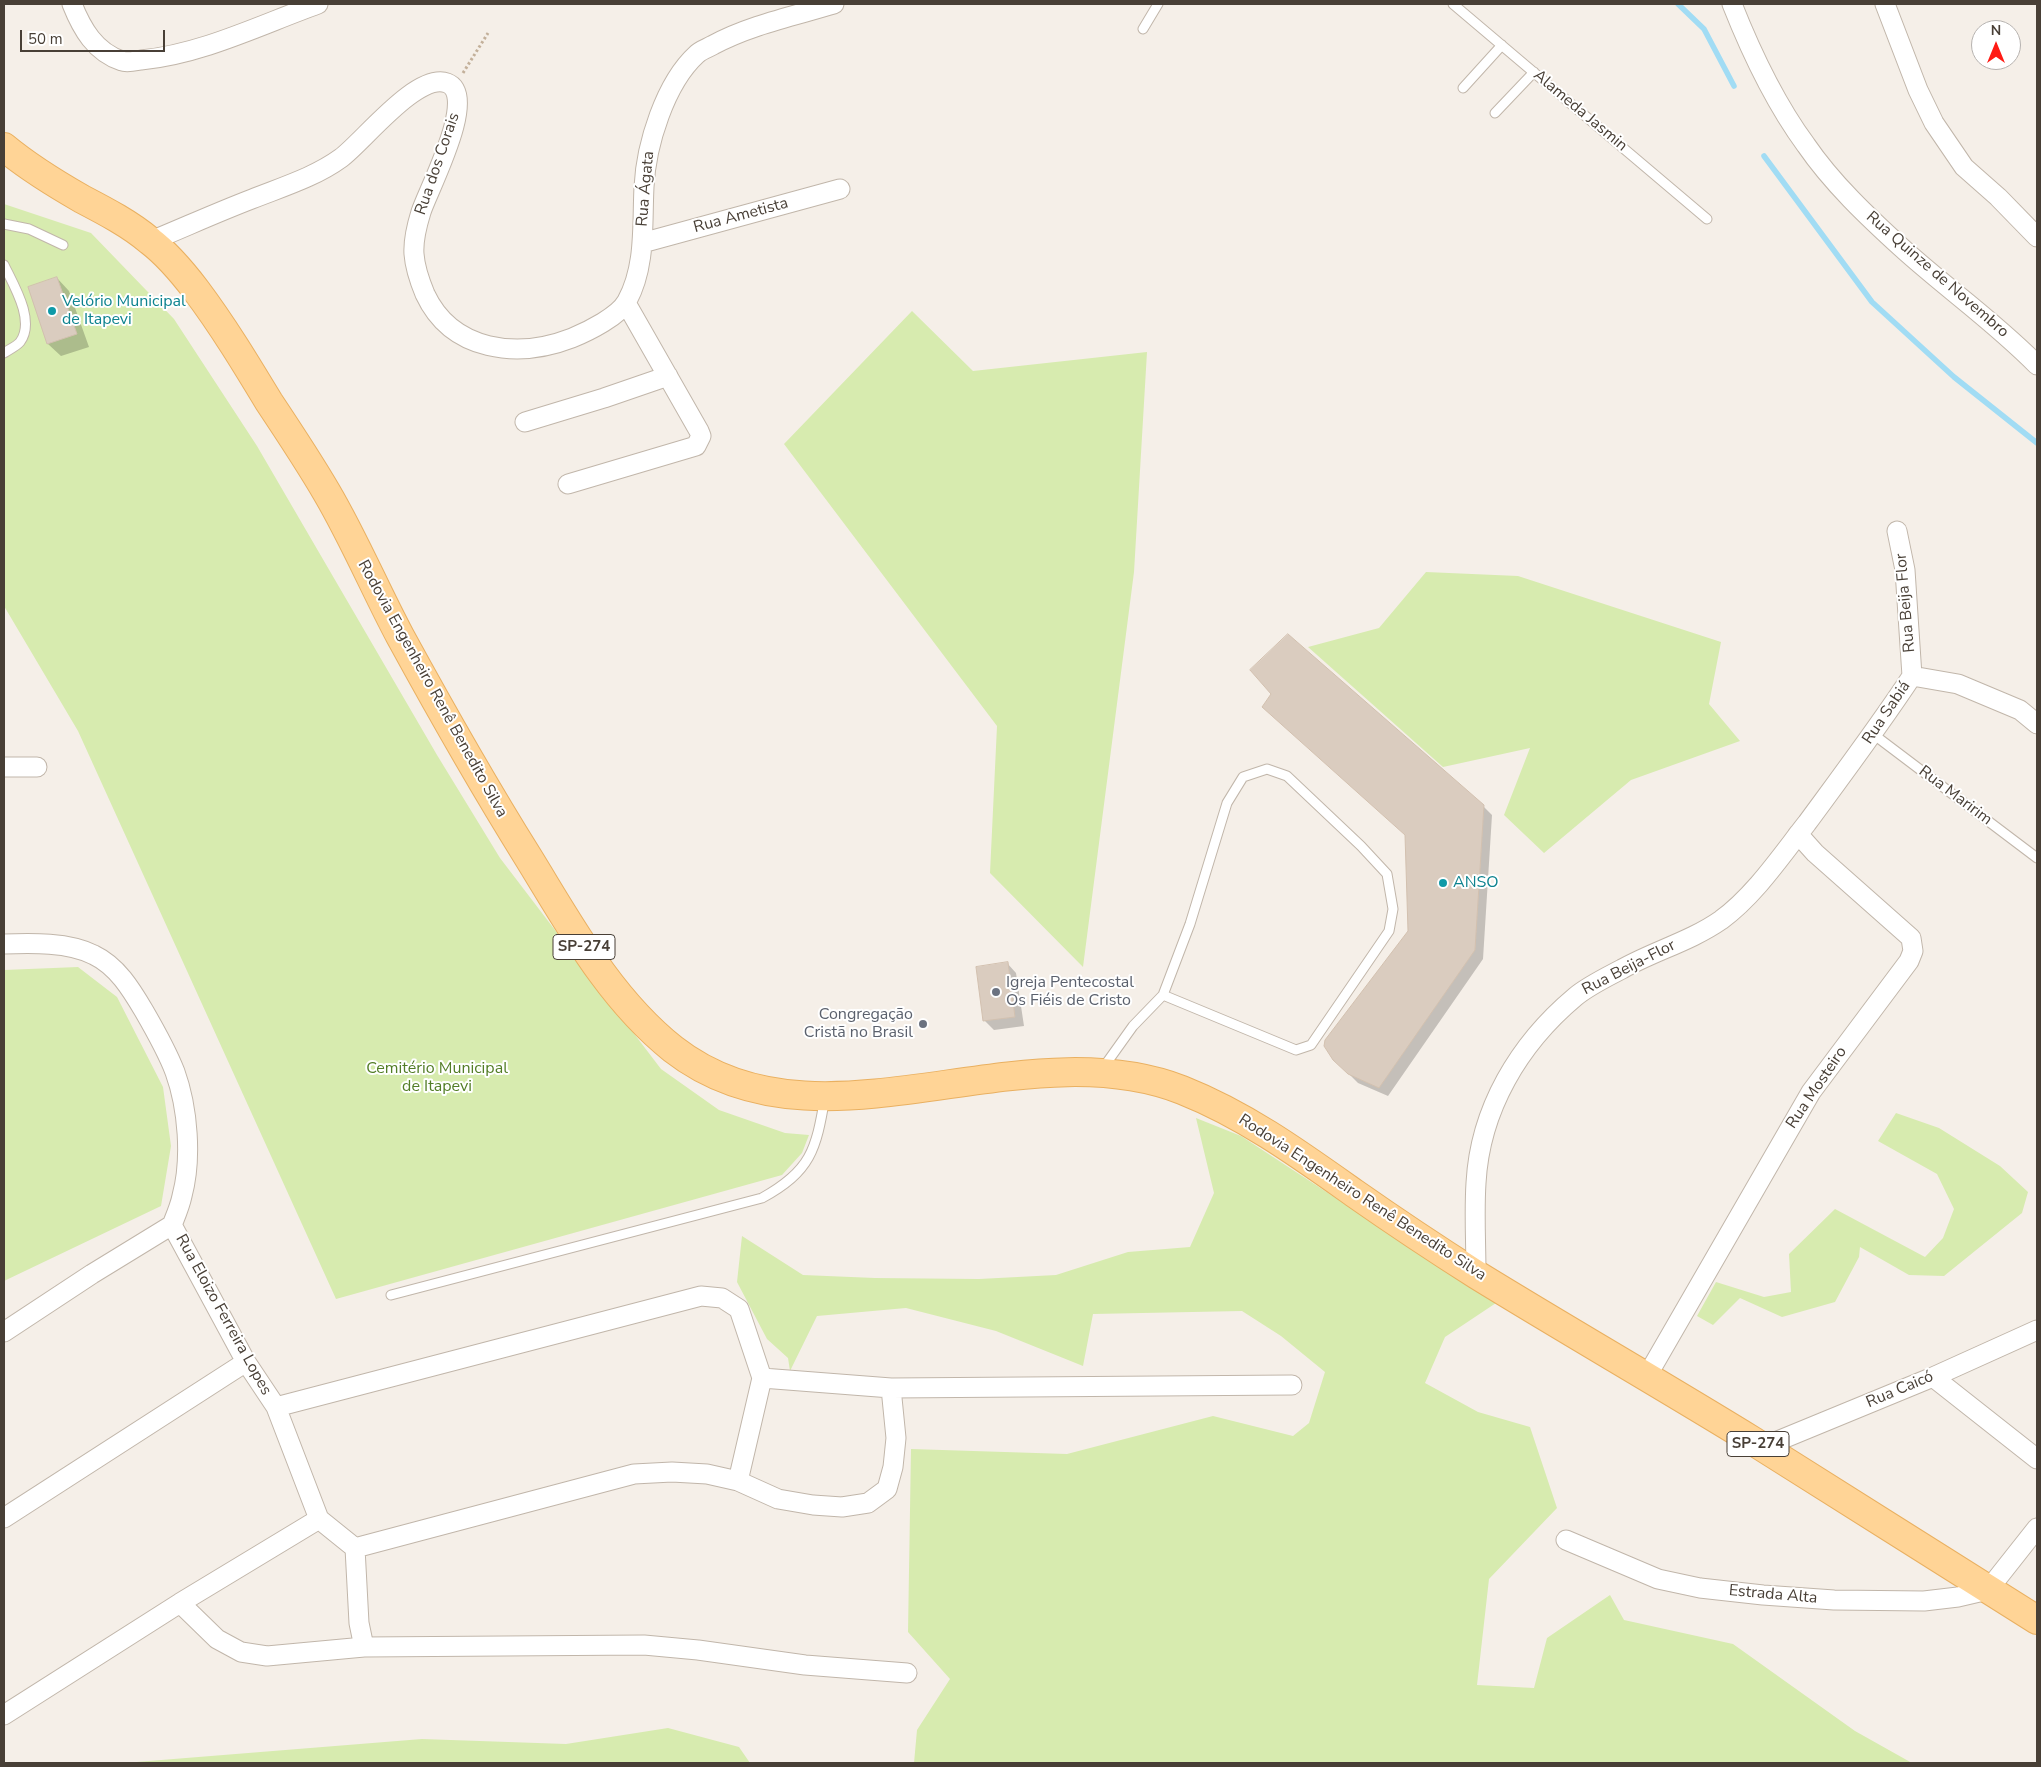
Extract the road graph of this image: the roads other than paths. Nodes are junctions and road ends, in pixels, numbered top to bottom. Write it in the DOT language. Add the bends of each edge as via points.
graph roads {
  1 [pos="72,4"];
  2 [pos="318,4"];
  3 [pos="834,4"];
  4 [pos="1158,4"];
  5 [pos="1453,4"];
  6 [pos="1732,4"];
  7 [pos="1885,4"];
  8 [pos="1143,28"];
  9 [pos="1502,45"];
  10 [pos="1534,72"];
  11 [pos="1463,88"];
  12 [pos="1494,113"];
  13 [pos="4,147"];
  14 [pos="840,189"];
  15 [pos="1707,219"];
  16 [pos="4,224"];
  17 [pos="2037,237"];
  18 [pos="151,241"];
  19 [pos="642,243"];
  20 [pos="63,245"];
  21 [pos="4,265"];
  22 [pos="626,303"];
  23 [pos="4,353"];
  24 [pos="2037,365"];
  25 [pos="668,376"];
  26 [pos="525,422"];
  27 [pos="568,484"];
  28 [pos="1897,531"];
  29 [pos="1912,676"];
  30 [pos="2037,724"];
  31 [pos="1874,734"];
  32 [pos="4,767"];
  33 [pos="37,767"];
  34 [pos="1798,834"];
  35 [pos="2037,858"];
  36 [pos="4,944"];
  37 [pos="1163,995"];
  38 [pos="1100,1073"];
  39 [pos="825,1097"];
  40 [pos="172,1225"];
  41 [pos="1476,1274"];
  42 [pos="391,1295"];
  43 [pos="2037,1330"];
  44 [pos="4,1332"];
  45 [pos="246,1362"];
  46 [pos="1647,1376"];
  47 [pos="1933,1377"];
  48 [pos="762,1378"];
  49 [pos="1292,1385"];
  50 [pos="891,1388"];
  51 [pos="276,1407"];
  52 [pos="1762,1447"];
  53 [pos="2037,1459"];
  54 [pos="738,1481"];
  55 [pos="4,1518"];
  56 [pos="319,1519"];
  57 [pos="2037,1528"];
  58 [pos="1566,1540"];
  59 [pos="355,1548"];
  60 [pos="1988,1590"];
  61 [pos="180,1604"];
  62 [pos="2037,1620"];
  63 [pos="364,1647"];
  64 [pos="907,1673"];
  65 [pos="4,1715"];
  1 -- 2 [label="street" via="80,25 98,48 124,62 158,59 205,46"];
  3 -- 19 [label="street, Rua Ágata" via="730,36 698,53 679,77 651,140 644,183"];
  4 -- 8 [label="lane"];
  5 -- 9 [label="lane, Alameda Jasmin"];
  6 -- 24 [label="street, Rua Quinze de Novembro" via="1770,87 1806,146 1824,168 1870,218"];
  7 -- 17 [label="street" via="1918,90 1939,130 1964,168"];
  9 -- 10 [label="lane, Alameda Jasmin"];
  9 -- 11 [label="lane"];
  10 -- 12 [label="lane"];
  10 -- 15 [label="lane, Alameda Jasmin"];
  13 -- 18 [label="main road, Rodovia Engenheiro Renê Benedito Silva / SP-274" via="44,177"];
  14 -- 19 [label="street, Rua Ametista"];
  16 -- 20 [label="lane" via="29,229"];
  18 -- 22 [label="street, Rua dos Corais" via="306,178 341,158 418,88 436,82 446,83 454,88 459,100 456,119 422,210 414,253 418,279 431,306 450,328 470,341 489,347 517,349 571,338 597,326"];
  18 -- 39 [label="main road, Rodovia Engenheiro Renê Benedito Silva / SP-274" via="191,284 216,318 328,495 476,775 616,992 647,1026 702,1070 741,1086 782,1094"];
  19 -- 22 [label="street, Rua dos Corais" via="639,271"];
  21 -- 23 [label="lane" via="24,309 25,328 20,342"];
  22 -- 25 [label="street"];
  25 -- 26 [label="street"];
  25 -- 27 [label="street" via="699,430 700,440 696,446"];
  28 -- 29 [label="street, Rua Beija Flor" via="1905,570"];
  29 -- 30 [label="street, Rua Sabiá" via="1958,684 2020,710"];
  29 -- 31 [label="street, Rua Sabiá"];
  31 -- 34 [label="street, Rua Sabiá"];
  31 -- 35 [label="lane, Rua Maririm"];
  32 -- 33 [label="street"];
  34 -- 41 [label="street, Rua Beija-Flor" via="1751,892 1721,920 1625,967 1576,996 1514,1064 1495,1100 1484,1134 1476,1182"];
  34 -- 46 [label="street, Rua Mosteiro" via="1911,938 1913,951 1811,1092"];
  36 -- 40 [label="street, Rua Eloizo Ferreira Lopes" via="66,947 93,954 112,967 131,988 174,1072 184,1107 188,1160 182,1196"];
  37 -- 37 [label="lane" via="1190,924 1228,803 1243,777 1267,769 1287,776 1387,874 1393,909 1389,931 1311,1045 1296,1050"];
  37 -- 38 [label="lane" via="1133,1026"];
  38 -- 39 [label="main road, Rodovia Engenheiro Renê Benedito Silva / SP-274" via="1021,1074 892,1092"];
  38 -- 41 [label="main road, Rodovia Engenheiro Renê Benedito Silva / SP-274" via="1176,1088 1231,1112 1290,1147"];
  39 -- 42 [label="lane" via="819,1131 807,1162 795,1177 762,1198"];
  40 -- 44 [label="street"];
  40 -- 45 [label="street, Rua Eloizo Ferreira Lopes"];
  41 -- 46 [label="main road, Rodovia Engenheiro Renê Benedito Silva / SP-274"];
  43 -- 47 [label="street, Rua Caicó"];
  45 -- 51 [label="street, Rua Eloizo Ferreira Lopes"];
  45 -- 55 [label="street"];
  46 -- 52 [label="main road, Rodovia Engenheiro Renê Benedito Silva / SP-274"];
  47 -- 52 [label="street, Rua Caicó"];
  47 -- 53 [label="street"];
  48 -- 50 [label="street"];
  48 -- 51 [label="street" via="739,1309 722,1298 701,1296"];
  48 -- 54 [label="street"];
  49 -- 50 [label="street"];
  50 -- 54 [label="street" via="896,1438 893,1467 887,1489 868,1503 842,1507 813,1505 778,1499"];
  51 -- 56 [label="street, Rua Eloizo Ferreira Lopes"];
  52 -- 60 [label="main road, Rodovia Engenheiro Renê Benedito Silva / SP-274"];
  54 -- 59 [label="street" via="707,1474 634,1474"];
  56 -- 59 [label="street"];
  56 -- 61 [label="street"];
  57 -- 60 [label="street"];
  58 -- 60 [label="street, Estrada Alta" via="1658,1579 1700,1588 1798,1598 1890,1601 1924,1601"];
  59 -- 63 [label="street" via="359,1623"];
  60 -- 62 [label="main road, Rodovia Engenheiro Renê Benedito Silva / SP-274"];
  61 -- 63 [label="street" via="217,1639 241,1652 267,1656"];
  61 -- 65 [label="street"];
  63 -- 64 [label="street" via="644,1645 805,1665"];
}
